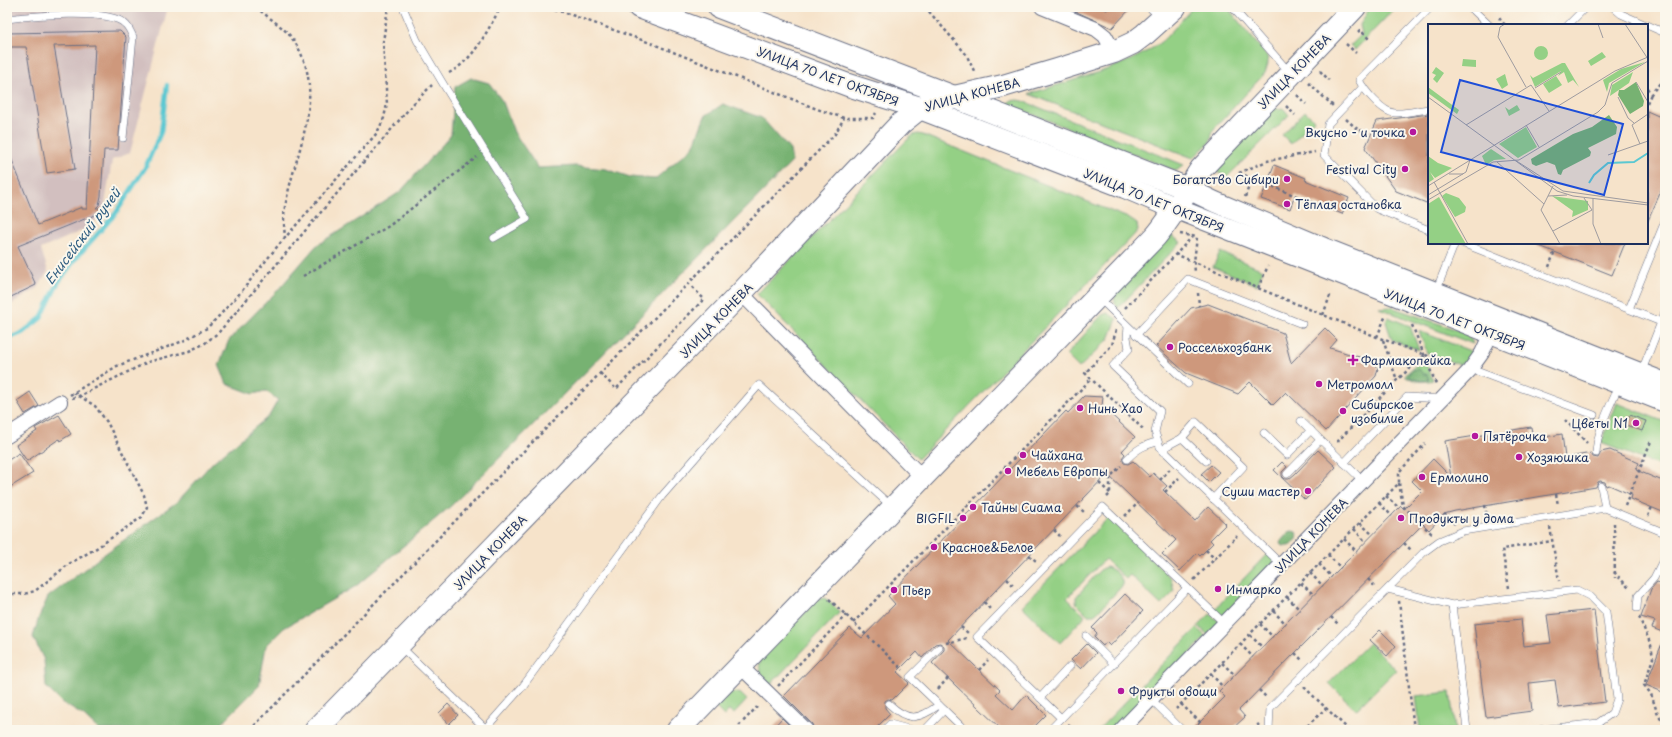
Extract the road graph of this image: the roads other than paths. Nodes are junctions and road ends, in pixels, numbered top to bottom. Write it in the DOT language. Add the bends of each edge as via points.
graph roads {
  1 [pos="95,7"];
  2 [pos="403,7"];
  3 [pos="639,7"];
  4 [pos="719,7"];
  5 [pos="1042,7"];
  6 [pos="1232,7"];
  7 [pos="1355,7"];
  8 [pos="1431,7"];
  9 [pos="1470,7"];
  10 [pos="1586,7"];
  11 [pos="1613,7"];
  12 [pos="1162,11"];
  13 [pos="96,15"];
  14 [pos="7,19"];
  15 [pos="1488,24"];
  16 [pos="1569,24"];
  17 [pos="1644,24"];
  18 [pos="1648,26"];
  19 [pos="1665,35"];
  20 [pos="1114,52"];
  21 [pos="1290,74"];
  22 [pos="1363,87"];
  23 [pos="954,97"];
  24 [pos="920,108"];
  25 [pos="1428,109"];
  26 [pos="123,138"];
  27 [pos="1188,189"];
  28 [pos="1176,209"];
  29 [pos="1665,221"];
  30 [pos="1428,230"];
  31 [pos="494,238"];
  32 [pos="1455,244"];
  33 [pos="1465,244"];
  34 [pos="1436,291"];
  35 [pos="741,294"];
  36 [pos="1097,297"];
  37 [pos="1629,309"];
  38 [pos="1664,317"];
  39 [pos="1302,324"];
  40 [pos="1495,325"];
  41 [pos="1128,327"];
  42 [pos="1136,335"];
  43 [pos="1470,370"];
  44 [pos="1634,382"];
  45 [pos="1665,383"];
  46 [pos="1188,384"];
  47 [pos="1442,399"];
  48 [pos="60,402"];
  49 [pos="1665,402"];
  50 [pos="1594,415"];
  51 [pos="1301,421"];
  52 [pos="1310,430"];
  53 [pos="1264,433"];
  54 [pos="7,436"];
  55 [pos="1182,438"];
  56 [pos="1320,440"];
  57 [pos="1157,442"];
  58 [pos="1164,452"];
  59 [pos="1596,453"];
  60 [pos="1128,459"];
  61 [pos="1206,461"];
  62 [pos="1344,463"];
  63 [pos="1287,474"];
  64 [pos="922,477"];
  65 [pos="1363,481"];
  66 [pos="1601,486"];
  67 [pos="1212,499"];
  68 [pos="892,508"];
  69 [pos="1605,508"];
  70 [pos="1665,533"];
  71 [pos="1665,556"];
  72 [pos="1282,565"];
  73 [pos="1187,588"];
  74 [pos="1388,589"];
  75 [pos="1452,605"];
  76 [pos="1637,608"];
  77 [pos="1225,624"];
  78 [pos="1086,636"];
  79 [pos="399,644"];
  80 [pos="939,648"];
  81 [pos="1114,664"];
  82 [pos="739,666"];
  83 [pos="1070,666"];
  84 [pos="1040,698"];
  85 [pos="1151,699"];
  86 [pos="889,704"];
  87 [pos="942,708"];
  88 [pos="1061,718"];
  89 [pos="484,729"];
  90 [pos="316,730"];
  91 [pos="678,730"];
  92 [pos="806,730"];
  93 [pos="884,730"];
  94 [pos="912,730"];
  95 [pos="925,730"];
  96 [pos="965,730"];
  97 [pos="1050,730"];
  98 [pos="1121,730"];
  99 [pos="1182,730"];
  100 [pos="1269,730"];
  101 [pos="1467,730"];
  102 [pos="1539,730"];
  1 -- 13 [label="lane"];
  2 -- 31 [label="lane" via="417,40 439,78 527,219"];
  3 -- 24 [label="main road, УЛИЦА 70 ЛЕТ ОКТЯБРЯ" via="848,85"];
  4 -- 23 [label="main road, УЛИЦА 70 ЛЕТ ОКТЯБРЯ"];
  5 -- 20 [label="street" via="1096,29 1105,36"];
  6 -- 21 [label="lane"];
  7 -- 21 [label="main road, УЛИЦА КОНЕВА"];
  8 -- 22 [label="lane" via="1359,80"];
  9 -- 15 [label="lane"];
  10 -- 16 [label="lane"];
  11 -- 17 [label="lane" via="1621,14"];
  12 -- 20 [label="main road, УЛИЦА КОНЕВА" via="1133,43"];
  13 -- 14 [label="lane" via="38,15"];
  13 -- 26 [label="lane" via="112,17 125,23 133,37"];
  18 -- 19 [label="lane"];
  20 -- 23 [label="main road, УЛИЦА КОНЕВА" via="1044,74"];
  21 -- 27 [label="main road, УЛИЦА КОНЕВА" via="1201,169"];
  22 -- 25 [label="lane" via="1386,110 1394,113"];
  22 -- 30 [label="lane" via="1328,124 1324,155 1377,209"];
  23 -- 24 [label="main road, УЛИЦА КОНЕВА"];
  23 -- 27 [label="main road, УЛИЦА 70 ЛЕТ ОКТЯБРЯ"];
  24 -- 28 [label="main road, УЛИЦА 70 ЛЕТ ОКТЯБРЯ"];
  24 -- 35 [label="main road, УЛИЦА КОНЕВА" via="900,124"];
  27 -- 28 [label="main road, УЛИЦА КОНЕВА"];
  27 -- 34 [label="main road, УЛИЦА 70 ЛЕТ ОКТЯБРЯ" via="1324,248"];
  28 -- 36 [label="main road, УЛИЦА КОНЕВА" via="1155,237"];
  28 -- 40 [label="main road, УЛИЦА 70 ЛЕТ ОКТЯБРЯ"];
  29 -- 37 [label="lane"];
  32 -- 34 [label="lane"];
  33 -- 37 [label="lane"];
  34 -- 40 [label="main road, УЛИЦА 70 ЛЕТ ОКТЯБРЯ"];
  35 -- 64 [label="street"];
  35 -- 79 [label="main road, УЛИЦА КОНЕВА"];
  36 -- 41 [label="lane"];
  36 -- 64 [label="main road, УЛИЦА КОНЕВА"];
  37 -- 38 [label="lane"];
  38 -- 44 [label="lane"];
  39 -- 42 [label="lane" via="1188,279"];
  40 -- 43 [label="street, УЛИЦА КОНЕВА" via="1482,353"];
  40 -- 44 [label="main road, УЛИЦА 70 ЛЕТ ОКТЯБРЯ"];
  41 -- 42 [label="lane"];
  41 -- 57 [label="lane" via="1126,338 1129,349 1113,366 1160,411 1155,432"];
  42 -- 46 [label="lane"];
  43 -- 47 [label="street, УЛИЦА КОНЕВА"];
  43 -- 50 [label="lane"];
  44 -- 45 [label="main road, УЛИЦА 70 ЛЕТ ОКТЯБРЯ"];
  44 -- 49 [label="main road, УЛИЦА 70 ЛЕТ ОКТЯБРЯ"];
  44 -- 59 [label="lane" via="1600,431"];
  47 -- 62 [label="lane" via="1407,397"];
  47 -- 65 [label="street, УЛИЦА КОНЕВА"];
  48 -- 54 [label="street"];
  51 -- 52 [label="lane"];
  52 -- 53 [label="lane" via="1287,455"];
  52 -- 56 [label="lane"];
  55 -- 58 [label="lane" via="1167,446"];
  55 -- 61 [label="lane"];
  55 -- 67 [label="lane" via="1196,422 1243,467"];
  56 -- 62 [label="lane"];
  56 -- 63 [label="lane"];
  57 -- 58 [label="lane"];
  57 -- 60 [label="lane" via="1145,444"];
  58 -- 67 [label="lane"];
  62 -- 65 [label="lane"];
  64 -- 68 [label="main road, УЛИЦА КОНЕВА"];
  65 -- 72 [label="street, УЛИЦА КОНЕВА"];
  66 -- 69 [label="lane"];
  67 -- 72 [label="lane"];
  68 -- 82 [label="main road, УЛИЦА КОНЕВА"];
  68 -- 89 [label="lane" via="759,385 662,496 524,686"];
  69 -- 70 [label="lane"];
  69 -- 74 [label="lane" via="1462,531 1439,541 1424,552"];
  71 -- 76 [label="lane" via="1654,578 1638,596"];
  72 -- 77 [label="street, УЛИЦА КОНЕВА"];
  73 -- 77 [label="lane"];
  73 -- 81 [label="lane"];
  73 -- 84 [label="lane" via="1103,507 977,637"];
  74 -- 75 [label="lane"];
  74 -- 100 [label="lane" via="1270,708"];
  75 -- 101 [label="lane"];
  75 -- 102 [label="lane" via="1577,590 1591,597 1606,612 1617,699 1612,713 1598,723"];
  77 -- 85 [label="street, УЛИЦА КОНЕВА"];
  78 -- 81 [label="lane"];
  79 -- 89 [label="lane"];
  79 -- 90 [label="main road, УЛИЦА КОНЕВА"];
  80 -- 87 [label="lane" via="910,677"];
  81 -- 88 [label="lane"];
  82 -- 91 [label="main road, УЛИЦА КОНЕВА"];
  82 -- 92 [label="street"];
  83 -- 84 [label="lane"];
  84 -- 88 [label="lane"];
  85 -- 98 [label="street, УЛИЦА КОНЕВА"];
  85 -- 99 [label="lane"];
  86 -- 87 [label="lane" via="899,714 908,718"];
  87 -- 95 [label="lane"];
  87 -- 96 [label="lane"];
  88 -- 97 [label="lane"];
  93 -- 94 [label="lane" via="890,724"];
}
